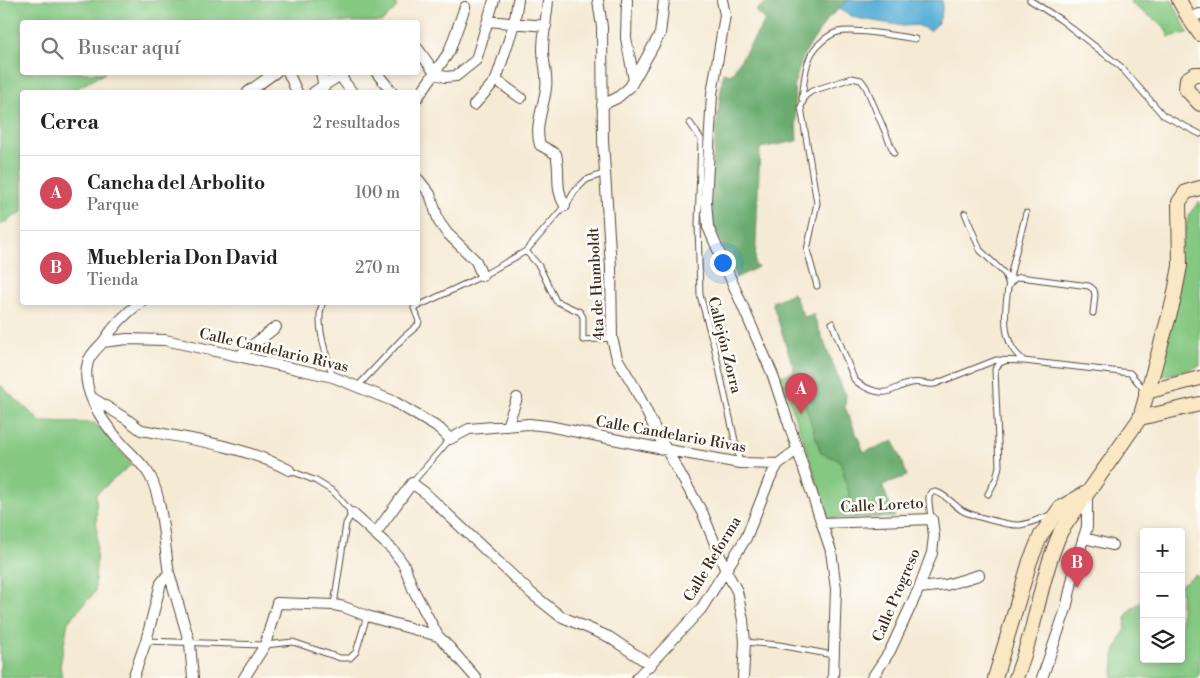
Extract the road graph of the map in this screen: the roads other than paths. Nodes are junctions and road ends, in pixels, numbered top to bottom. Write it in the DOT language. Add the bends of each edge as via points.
graph roads {
  1 [pos="494,0"];
  2 [pos="518,0"];
  3 [pos="548,0"];
  4 [pos="598,0"];
  5 [pos="627,0"];
  6 [pos="664,0"];
  7 [pos="722,0"];
  8 [pos="1030,0"];
  9 [pos="1179,0"];
  10 [pos="465,7"];
  11 [pos="1194,16"];
  12 [pos="488,20"];
  13 [pos="514,24"];
  14 [pos="546,26"];
  15 [pos="1200,34"];
  16 [pos="915,39"];
  17 [pos="420,52"];
  18 [pos="435,73"];
  19 [pos="1200,74"];
  20 [pos="272,75"];
  21 [pos="289,75"];
  22 [pos="321,75"];
  23 [pos="342,75"];
  24 [pos="344,75"];
  25 [pos="378,75"];
  26 [pos="496,80"];
  27 [pos="634,80"];
  28 [pos="251,90"];
  29 [pos="296,90"];
  30 [pos="319,90"];
  31 [pos="351,90"];
  32 [pos="390,90"];
  33 [pos="420,94"];
  34 [pos="521,98"];
  35 [pos="1200,104"];
  36 [pos="474,105"];
  37 [pos="602,105"];
  38 [pos="801,107"];
  39 [pos="690,123"];
  40 [pos="1200,134"];
  41 [pos="894,152"];
  42 [pos="605,173"];
  43 [pos="420,182"];
  44 [pos="1200,188"];
  45 [pos="702,201"];
  46 [pos="566,206"];
  47 [pos="965,213"];
  48 [pos="1026,213"];
  49 [pos="526,251"];
  50 [pos="482,276"];
  51 [pos="1009,284"];
  52 [pos="817,286"];
  53 [pos="137,305"];
  54 [pos="322,305"];
  55 [pos="1093,313"];
  56 [pos="832,322"];
  57 [pos="276,327"];
  58 [pos="612,338"];
  59 [pos="103,342"];
  60 [pos="239,356"];
  61 [pos="1008,360"];
  62 [pos="1024,361"];
  63 [pos="333,377"];
  64 [pos="1200,378"];
  65 [pos="357,387"];
  66 [pos="1146,392"];
  67 [pos="91,396"];
  68 [pos="517,398"];
  69 [pos="1200,404"];
  70 [pos="1140,418"];
  71 [pos="507,426"];
  72 [pos="450,439"];
  73 [pos="798,449"];
  74 [pos="668,450"];
  75 [pos="740,463"];
  76 [pos="778,464"];
  77 [pos="289,470"];
  78 [pos="412,483"];
  79 [pos="1087,493"];
  80 [pos="988,494"];
  81 [pos="352,513"];
  82 [pos="1055,514"];
  83 [pos="932,519"];
  84 [pos="822,523"];
  85 [pos="375,534"];
  86 [pos="1084,538"];
  87 [pos="1112,545"];
  88 [pos="726,571"];
  89 [pos="169,573"];
  90 [pos="979,575"];
  91 [pos="918,588"];
  92 [pos="334,605"];
  93 [pos="367,616"];
  94 [pos="438,636"];
  95 [pos="146,641"];
  96 [pos="745,642"];
  97 [pos="190,644"];
  98 [pos="265,645"];
  99 [pos="833,656"];
  100 [pos="650,665"];
  101 [pos="133,678"];
  102 [pos="193,678"];
  103 [pos="244,678"];
  104 [pos="476,678"];
  105 [pos="637,678"];
  106 [pos="743,678"];
  107 [pos="833,678"];
  108 [pos="872,678"];
  109 [pos="996,678"];
  110 [pos="1016,678"];
  111 [pos="1042,678"];
  1 -- 12 [label="street"];
  2 -- 13 [label="street"];
  3 -- 14 [label="street"];
  4 -- 37 [label="street, 4ta de Humboldt" via="604,72"];
  5 -- 27 [label="street" via="626,38"];
  6 -- 27 [label="street" via="660,34"];
  7 -- 45 [label="street" via="725,15 712,94"];
  8 -- 40 [label="lane" via="1062,20 1120,66 1164,114"];
  9 -- 11 [label="main road"];
  10 -- 18 [label="street" via="449,52"];
  11 -- 15 [label="main road"];
  12 -- 13 [label="street"];
  12 -- 18 [label="street" via="476,60 456,76 444,77"];
  13 -- 14 [label="street"];
  13 -- 26 [label="street"];
  14 -- 46 [label="street" via="543,52 546,87 538,137 540,145 556,154 560,196"];
  16 -- 38 [label="lane" via="838,32 823,41 810,56"];
  17 -- 18 [label="street"];
  18 -- 33 [label="street"];
  19 -- 35 [label="main road" via="1187,79 1186,89"];
  20 -- 28 [label="street"];
  21 -- 29 [label="street"];
  22 -- 30 [label="street"];
  23 -- 30 [label="street"];
  24 -- 31 [label="street"];
  25 -- 32 [label="street"];
  26 -- 34 [label="street"];
  26 -- 36 [label="street"];
  27 -- 37 [label="street" via="617,98"];
  37 -- 42 [label="street, 4ta de Humboldt"];
  38 -- 41 [label="lane" via="805,96 812,91 852,78 861,80"];
  38 -- 52 [label="lane" via="817,203 807,250"];
  39 -- 45 [label="lane, Callejón Zorra" via="701,139"];
  42 -- 46 [label="lane" via="586,180"];
  42 -- 58 [label="street, 4ta de Humboldt"];
  43 -- 50 [label="street" via="430,194 439,222 476,261"];
  44 -- 66 [label="main road" via="1186,192 1179,202 1180,266 1173,302"];
  45 -- 73 [label="street" via="708,227 772,373"];
  45 -- 75 [label="lane, Callejón Zorra" via="698,224 700,295"];
  46 -- 49 [label="lane"];
  47 -- 51 [label="lane" via="980,250 1004,274"];
  48 -- 51 [label="lane"];
  49 -- 50 [label="lane"];
  49 -- 58 [label="lane" via="539,266 556,301 583,316 583,340"];
  50 -- 65 [label="lane" via="414,308 418,325"];
  51 -- 55 [label="lane" via="1020,277 1089,286 1095,295"];
  51 -- 62 [label="lane" via="1006,307 1009,342"];
  53 -- 59 [label="street"];
  54 -- 63 [label="lane" via="322,336"];
  56 -- 61 [label="lane" via="854,379 878,393 884,394 917,382 935,384 985,363"];
  57 -- 60 [label="street"];
  58 -- 74 [label="street, 4ta de Humboldt" via="617,358"];
  59 -- 60 [label="street, Calle Candelario Rivas" via="165,340"];
  59 -- 67 [label="street" via="88,361 86,378"];
  60 -- 63 [label="street, Calle Candelario Rivas"];
  61 -- 62 [label="lane"];
  61 -- 80 [label="lane" via="995,369 999,466"];
  62 -- 66 [label="lane" via="1130,373"];
  63 -- 65 [label="street, Calle Candelario Rivas"];
  64 -- 66 [label="main road"];
  65 -- 72 [label="street, Calle Candelario Rivas" via="393,400 440,429"];
  66 -- 70 [label="main road"];
  67 -- 77 [label="street" via="140,430 240,450"];
  67 -- 89 [label="street" via="115,437 149,474 161,514"];
  68 -- 71 [label="street"];
  69 -- 70 [label="main road"];
  70 -- 79 [label="main road"];
  71 -- 72 [label="street, Calle Candelario Rivas" via="469,429"];
  71 -- 74 [label="street, Calle Candelario Rivas" via="548,426"];
  72 -- 78 [label="lane"];
  73 -- 76 [label="street, Calle Reforma"];
  73 -- 84 [label="street"];
  74 -- 75 [label="street, Calle Candelario Rivas"];
  74 -- 88 [label="street, 4ta de Humboldt" via="703,514"];
  75 -- 76 [label="street, Calle Candelario Rivas"];
  76 -- 88 [label="street, Calle Reforma" via="746,538"];
  77 -- 81 [label="lane" via="334,492"];
  78 -- 85 [label="street"];
  78 -- 100 [label="street" via="560,616 609,637"];
  79 -- 82 [label="main road"];
  79 -- 86 [label="street"];
  79 -- 110 [label="main road" via="1054,548"];
  81 -- 85 [label="street"];
  81 -- 92 [label="lane" via="346,524"];
  82 -- 83 [label="lane, Calle Loreto" via="1020,525 1006,523 965,512 935,491 928,496"];
  82 -- 109 [label="main road" via="1041,535 1030,562"];
  83 -- 84 [label="street, Calle Loreto"];
  83 -- 91 [label="street, Calle Progreso" via="932,553"];
  84 -- 99 [label="street" via="831,551 836,589"];
  85 -- 94 [label="street" via="404,565 412,589"];
  86 -- 87 [label="street"];
  86 -- 111 [label="street" via="1066,610"];
  88 -- 96 [label="street, 4ta de Humboldt" via="737,591"];
  88 -- 100 [label="street, Calle Reforma" via="701,609"];
  89 -- 95 [label="street" via="161,583"];
  89 -- 97 [label="street"];
  90 -- 91 [label="street" via="946,585"];
  91 -- 108 [label="street, Calle Progreso" via="890,651"];
  92 -- 93 [label="street"];
  92 -- 98 [label="street" via="277,603"];
  93 -- 94 [label="street"];
  93 -- 98 [label="lane" via="356,652 350,658 340,658 293,642"];
  94 -- 104 [label="street"];
  95 -- 97 [label="lane"];
  95 -- 101 [label="street"];
  96 -- 99 [label="lane" via="779,644"];
  96 -- 106 [label="street, 4ta de Humboldt"];
  97 -- 98 [label="lane"];
  97 -- 102 [label="street"];
  98 -- 103 [label="street"];
  99 -- 107 [label="street"];
  100 -- 105 [label="street, Calle Reforma"];
}
